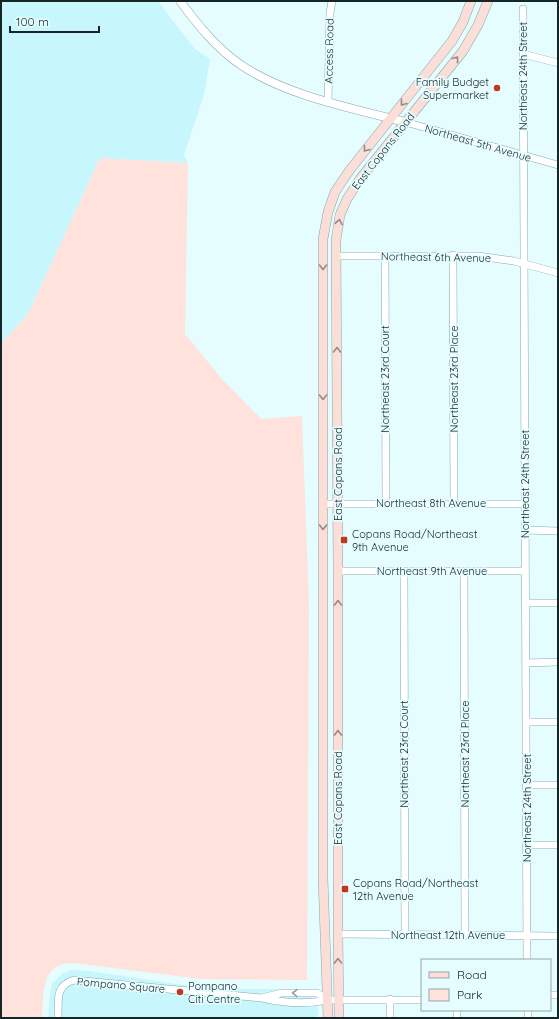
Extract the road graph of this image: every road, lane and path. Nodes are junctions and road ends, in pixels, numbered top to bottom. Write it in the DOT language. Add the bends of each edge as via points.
graph roads {
  1 [pos="180,1"];
  2 [pos="332,1"];
  3 [pos="471,1"];
  4 [pos="488,1"];
  5 [pos="523,9"];
  6 [pos="523,54"];
  7 [pos="558,63"];
  8 [pos="328,101"];
  9 [pos="391,118"];
  10 [pos="405,122"];
  11 [pos="524,156"];
  12 [pos="558,165"];
  13 [pos="336,256"];
  14 [pos="385,256"];
  15 [pos="453,256"];
  16 [pos="524,264"];
  17 [pos="558,273"];
  18 [pos="338,503"];
  19 [pos="386,503"];
  20 [pos="454,503"];
  21 [pos="323,504"];
  22 [pos="525,504"];
  23 [pos="525,530"];
  24 [pos="558,531"];
  25 [pos="338,571"];
  26 [pos="526,571"];
  27 [pos="404,572"];
  28 [pos="464,572"];
  29 [pos="526,603"];
  30 [pos="558,603"];
  31 [pos="558,662"];
  32 [pos="526,663"];
  33 [pos="526,722"];
  34 [pos="558,722"];
  35 [pos="527,785"];
  36 [pos="558,786"];
  37 [pos="527,845"];
  38 [pos="558,845"];
  39 [pos="338,934"];
  40 [pos="405,935"];
  41 [pos="465,936"];
  42 [pos="527,936"];
  43 [pos="558,936"];
  44 [pos="527,959"];
  45 [pos="390,999"];
  46 [pos="328,1000"];
  47 [pos="339,1000"];
  48 [pos="421,1000"];
  49 [pos="58,1018"];
  50 [pos="328,1018"];
  51 [pos="339,1018"];
  52 [pos="390,1018"];
  1 -- 8 [label="street, Northeast 5th Avenue" via="205,33 241,65 280,85"];
  2 -- 8 [label="street, Access Road"];
  3 -- 9 [label="main road, East Copans Road, one-way" via="452,41"];
  10 -- 4 [label="main road, East Copans Road, one-way" via="463,51"];
  5 -- 6 [label="street, Northeast 24th Street"];
  6 -- 7 [label="street"];
  6 -- 11 [label="street, Northeast 24th Street"];
  8 -- 9 [label="street, Northeast 5th Avenue"];
  9 -- 10 [label="street, Northeast 5th Avenue"];
  9 -- 21 [label="main road, East Copans Road, one-way" via="335,192 323,239"];
  10 -- 11 [label="street, Northeast 5th Avenue"];
  13 -- 10 [label="main road, East Copans Road, one-way" via="340,215 347,199"];
  11 -- 12 [label="street, Northeast 5th Avenue"];
  11 -- 16 [label="street, Northeast 24th Street"];
  13 -- 14 [label="street, Northeast 6th Avenue"];
  18 -- 13 [label="main road, East Copans Road, one-way"];
  14 -- 15 [label="street, Northeast 6th Avenue"];
  14 -- 19 [label="street, Northeast 23rd Court"];
  15 -- 16 [label="street, Northeast 6th Avenue" via="499,258"];
  15 -- 20 [label="street, Northeast 23rd Place"];
  16 -- 17 [label="street, Northeast 6th Avenue"];
  16 -- 22 [label="street, Northeast 24th Street"];
  18 -- 19 [label="street, Northeast 8th Avenue"];
  18 -- 21 [label="street, Northeast 8th Avenue"];
  18 -- 25 [label="main road, East Copans Road"];
  19 -- 20 [label="street, Northeast 8th Avenue"];
  20 -- 22 [label="street, Northeast 8th Avenue"];
  21 -- 46 [label="main road, East Copans Road, one-way" via="323,878"];
  22 -- 23 [label="street, Northeast 24th Street"];
  23 -- 24 [label="street"];
  23 -- 26 [label="street, Northeast 24th Street"];
  25 -- 27 [label="street, Northeast 9th Avenue"];
  39 -- 25 [label="main road, East Copans Road, one-way"];
  26 -- 28 [label="street, Northeast 9th Avenue"];
  26 -- 29 [label="street, Northeast 24th Street"];
  27 -- 28 [label="street, Northeast 9th Avenue"];
  27 -- 40 [label="street, Northeast 23rd Court"];
  28 -- 41 [label="street, Northeast 23rd Place"];
  29 -- 30 [label="street"];
  29 -- 32 [label="street, Northeast 24th Street"];
  31 -- 32 [label="street"];
  32 -- 33 [label="street, Northeast 24th Street"];
  33 -- 34 [label="street"];
  33 -- 35 [label="street, Northeast 24th Street"];
  35 -- 36 [label="street"];
  35 -- 37 [label="street, Northeast 24th Street"];
  37 -- 38 [label="street"];
  37 -- 42 [label="street, Northeast 24th Street"];
  39 -- 40 [label="street, Northeast 12th Avenue"];
  47 -- 39 [label="main road, East Copans Road, one-way"];
  40 -- 41 [label="street, Northeast 12th Avenue"];
  41 -- 42 [label="street, Northeast 12th Avenue"];
  42 -- 43 [label="street, Northeast 12th Avenue"];
  42 -- 44 [label="street, Northeast 24th Street"];
  45 -- 47 [label="street, Pompano Square"];
  45 -- 48 [label="street, Pompano Square"];
  45 -- 52 [label="street"];
  46 -- 47 [label="street, Pompano Square"];
  46 -- 49 [label="street, Pompano Square" via="317,993 281,992 262,998 74,980 65,982 59,990"];
  46 -- 50 [label="main road, East Copans Road"];
  47 -- 51 [label="main road, East Copans Road"];
}
